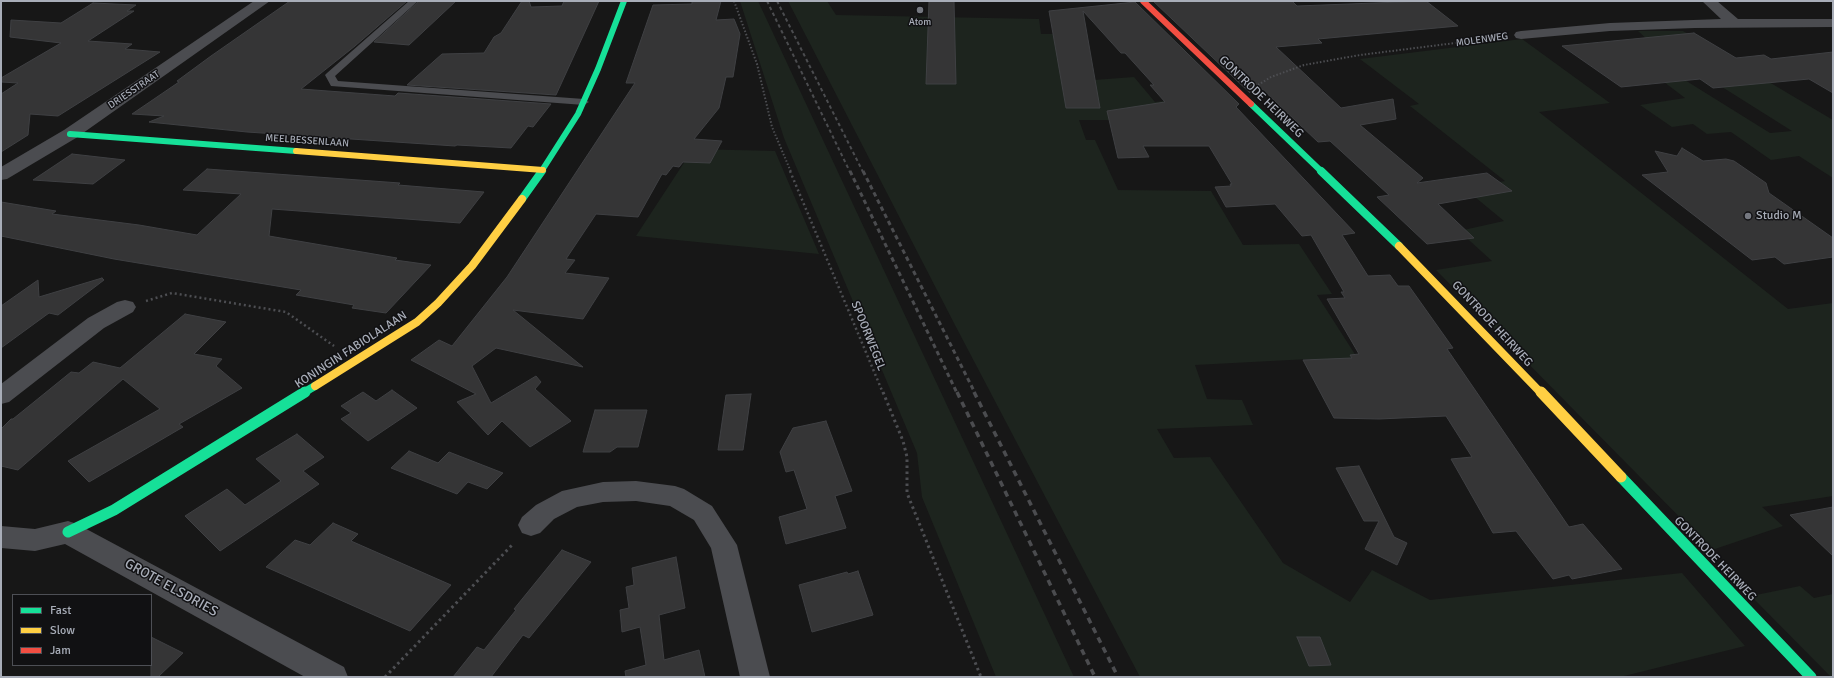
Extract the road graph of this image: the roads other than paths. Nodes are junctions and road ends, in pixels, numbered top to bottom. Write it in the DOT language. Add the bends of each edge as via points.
graph roads {
  1 [pos="263,1"];
  2 [pos="414,1"];
  3 [pos="624,1"];
  4 [pos="1143,1"];
  5 [pos="1709,1"];
  6 [pos="1734,23"];
  7 [pos="1833,23"];
  8 [pos="1521,35"];
  9 [pos="584,102"];
  10 [pos="70,134"];
  11 [pos="543,170"];
  12 [pos="1,175"];
  13 [pos="125,307"];
  14 [pos="1,396"];
  15 [pos="531,525"];
  16 [pos="68,532"];
  17 [pos="1,537"];
  18 [pos="333,677"];
  19 [pos="755,677"];
  20 [pos="1811,677"];
  1 -- 10 [label="street, DRIESSTRAAT"];
  2 -- 9 [label="lane" via="330,75 334,84"];
  3 -- 9 [label="street, KONINGIN FABIOLALAAN"];
  4 -- 20 [label="street, GONTRODE HEIRWEG" via="1426,272"];
  5 -- 6 [label="street"];
  6 -- 7 [label="street, MOLENWEG"];
  6 -- 8 [label="street, MOLENWEG" via="1610,26"];
  9 -- 11 [label="street, KONINGIN FABIOLALAAN"];
  10 -- 11 [label="street, MEELBESSENLAAN"];
  10 -- 12 [label="street, DRIESSTRAAT"];
  11 -- 16 [label="street, KONINGIN FABIOLALAAN" via="456,284 417,322 114,510"];
  13 -- 14 [label="street" via="96,323"];
  15 -- 19 [label="street" via="545,512 571,498 603,492 636,491 674,496 703,513 724,545"];
  16 -- 17 [label="street" via="35,540"];
  16 -- 18 [label="street, GROTE ELSDRIES"];
}
